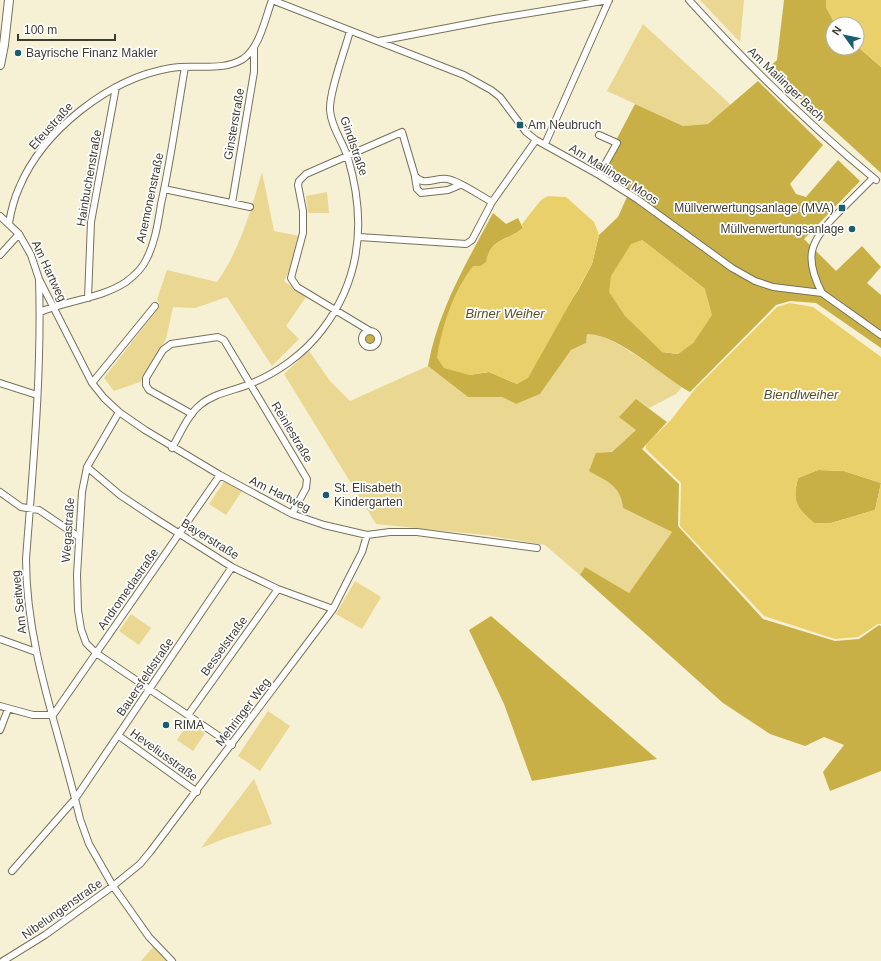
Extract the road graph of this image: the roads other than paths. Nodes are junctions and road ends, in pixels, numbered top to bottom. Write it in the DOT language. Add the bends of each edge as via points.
graph roads {
  1 [pos="9,0"];
  2 [pos="272,0"];
  3 [pos="609,0"];
  4 [pos="689,0"];
  5 [pos="285,2"];
  6 [pos="350,31"];
  7 [pos="379,41"];
  8 [pos="254,48"];
  9 [pos="0,65"];
  10 [pos="185,67"];
  11 [pos="116,87"];
  12 [pos="599,135"];
  13 [pos="536,140"];
  14 [pos="545,144"];
  15 [pos="347,156"];
  16 [pos="599,175"];
  17 [pos="415,176"];
  18 [pos="460,185"];
  19 [pos="164,189"];
  20 [pos="492,202"];
  21 [pos="232,204"];
  22 [pos="250,207"];
  23 [pos="0,216"];
  24 [pos="9,223"];
  25 [pos="19,234"];
  26 [pos="359,237"];
  27 [pos="0,255"];
  28 [pos="39,279"];
  29 [pos="822,293"];
  30 [pos="88,298"];
  31 [pos="53,306"];
  32 [pos="155,306"];
  33 [pos="336,310"];
  34 [pos="40,312"];
  35 [pos="370,331"];
  36 [pos="881,335"];
  37 [pos="0,383"];
  38 [pos="92,383"];
  39 [pos="250,384"];
  40 [pos="37,395"];
  41 [pos="119,412"];
  42 [pos="192,414"];
  43 [pos="172,448"];
  44 [pos="87,467"];
  45 [pos="220,475"];
  46 [pos="0,492"];
  47 [pos="30,508"];
  48 [pos="292,514"];
  49 [pos="180,534"];
  50 [pos="367,535"];
  51 [pos="79,537"];
  52 [pos="537,548"];
  53 [pos="232,567"];
  54 [pos="278,589"];
  55 [pos="333,610"];
  56 [pos="0,639"];
  57 [pos="36,652"];
  58 [pos="96,653"];
  59 [pos="150,688"];
  60 [pos="0,706"];
  61 [pos="8,710"];
  62 [pos="53,715"];
  63 [pos="188,715"];
  64 [pos="0,730"];
  65 [pos="119,736"];
  66 [pos="232,745"];
  67 [pos="197,792"];
  68 [pos="75,799"];
  69 [pos="12,871"];
  70 [pos="113,886"];
  71 [pos="3,961"];
  72 [pos="172,961"];
  1 -- 9 [label="street"];
  2 -- 5 [label="street, Am Mailinger Moos"];
  2 -- 8 [label="street"];
  3 -- 7 [label="street"];
  3 -- 14 [label="street"];
  4 -- 29 [label="street, Am Mailinger Bach" via="769,84 875,179 820,231 813,246 811,262 814,278"];
  5 -- 6 [label="street, Am Mailinger Moos"];
  6 -- 7 [label="street, Am Mailinger Moos"];
  6 -- 15 [label="street, Gindlstraße" via="330,110"];
  7 -- 13 [label="street, Am Mailinger Moos" via="464,75 491,90 500,97 523,128"];
  8 -- 10 [label="street, Efeustraße" via="242,59 226,65"];
  8 -- 21 [label="street, Ginsterstraße" via="254,72"];
  10 -- 11 [label="street, Efeustraße" via="159,70"];
  10 -- 19 [label="street, Anemonenstraße"];
  11 -- 24 [label="street, Efeustraße" via="79,110 44,148 19,186"];
  11 -- 30 [label="street, Hainbuchenstraße" via="91,222"];
  12 -- 16 [label="street" via="617,143"];
  13 -- 14 [label="street, Am Mailinger Moos"];
  13 -- 20 [label="street"];
  14 -- 16 [label="street, Am Mailinger Moos"];
  15 -- 17 [label="street" via="402,132"];
  15 -- 26 [label="street, Gindlstraße" via="355,183"];
  15 -- 33 [label="street" via="306,174 299,181 303,233 291,274 297,287"];
  16 -- 29 [label="street, Am Mailinger Moos" via="644,204 732,268 755,281 773,287"];
  17 -- 18 [label="street" via="423,182 447,179"];
  17 -- 18 [label="street" via="417,189 421,193 448,190"];
  18 -- 20 [label="street"];
  19 -- 21 [label="street"];
  19 -- 30 [label="street, Anemonenstraße" via="153,245 139,272 125,282"];
  20 -- 26 [label="street" via="472,240 466,244"];
  21 -- 22 [label="street"];
  23 -- 24 [label="street, Am Hartweg"];
  24 -- 25 [label="street, Am Hartweg"];
  25 -- 27 [label="street"];
  25 -- 28 [label="street, Am Hartweg" via="31,255"];
  26 -- 33 [label="street, Gindlstraße" via="352,273"];
  28 -- 31 [label="street, Am Hartweg"];
  28 -- 34 [label="street, Am Seitweg"];
  29 -- 36 [label="street, Am Mailinger Moos"];
  30 -- 31 [label="street, Anemonenstraße"];
  31 -- 34 [label="street, Anemonenstraße"];
  31 -- 38 [label="street, Am Hartweg"];
  32 -- 38 [label="street"];
  33 -- 35 [label="street"];
  33 -- 39 [label="street, Gindlstraße" via="322,331 306,348 272,373"];
  34 -- 40 [label="street, Am Seitweg"];
  37 -- 40 [label="street"];
  38 -- 41 [label="street, Am Hartweg"];
  39 -- 42 [label="street, Gindlstraße" via="211,397"];
  39 -- 42 [label="street" via="224,340 218,337 171,344 164,350 146,378 146,385 149,390"];
  39 -- 48 [label="street, Reinlestraße" via="307,479 306,488"];
  40 -- 47 [label="street, Am Seitweg"];
  41 -- 43 [label="street, Am Hartweg"];
  41 -- 44 [label="street, Wegastraße"];
  42 -- 43 [label="street, Gindlstraße"];
  43 -- 45 [label="street, Am Hartweg"];
  44 -- 49 [label="street, Bayerstraße" via="120,495"];
  44 -- 51 [label="street, Wegastraße" via="82,492"];
  45 -- 48 [label="street, Am Hartweg"];
  45 -- 49 [label="street, Andromedastraße"];
  46 -- 47 [label="street" via="21,506"];
  47 -- 51 [label="street" via="39,510"];
  47 -- 57 [label="street, Am Seitweg" via="26,586"];
  48 -- 50 [label="street, Am Hartweg"];
  49 -- 53 [label="street, Bayerstraße"];
  49 -- 58 [label="street, Andromedastraße"];
  50 -- 52 [label="street, Am Hartweg" via="417,532"];
  50 -- 55 [label="street, Mehringer Weg" via="362,552"];
  51 -- 58 [label="street, Wegastraße" via="78,610 86,643"];
  53 -- 54 [label="street, Bayerstraße"];
  53 -- 59 [label="street, Bauersfeldstraße"];
  54 -- 55 [label="street, Bayerstraße"];
  54 -- 63 [label="street, Besselstraße"];
  55 -- 66 [label="street, Mehringer Weg"];
  56 -- 57 [label="street"];
  57 -- 62 [label="street, Am Seitweg"];
  58 -- 59 [label="street, Wegastraße"];
  58 -- 62 [label="street, Andromedastraße"];
  59 -- 63 [label="street, Wegastraße"];
  59 -- 65 [label="street, Bauersfeldstraße"];
  60 -- 61 [label="street"];
  61 -- 62 [label="street" via="42,717"];
  61 -- 64 [label="street"];
  62 -- 68 [label="street, Am Seitweg"];
  63 -- 66 [label="street, Wegastraße"];
  65 -- 67 [label="street, Heveliusstraße"];
  65 -- 68 [label="street, Bauersfeldstraße"];
  66 -- 67 [label="street, Mehringer Weg"];
  67 -- 70 [label="street, Mehringer Weg" via="140,864"];
  68 -- 69 [label="street, Bauersfeldstraße"];
  68 -- 70 [label="street, Am Seitweg" via="89,844"];
  70 -- 71 [label="street, Nibelungenstraße" via="45,936"];
  70 -- 72 [label="street, Nibelungenstraße" via="149,937"];
}
